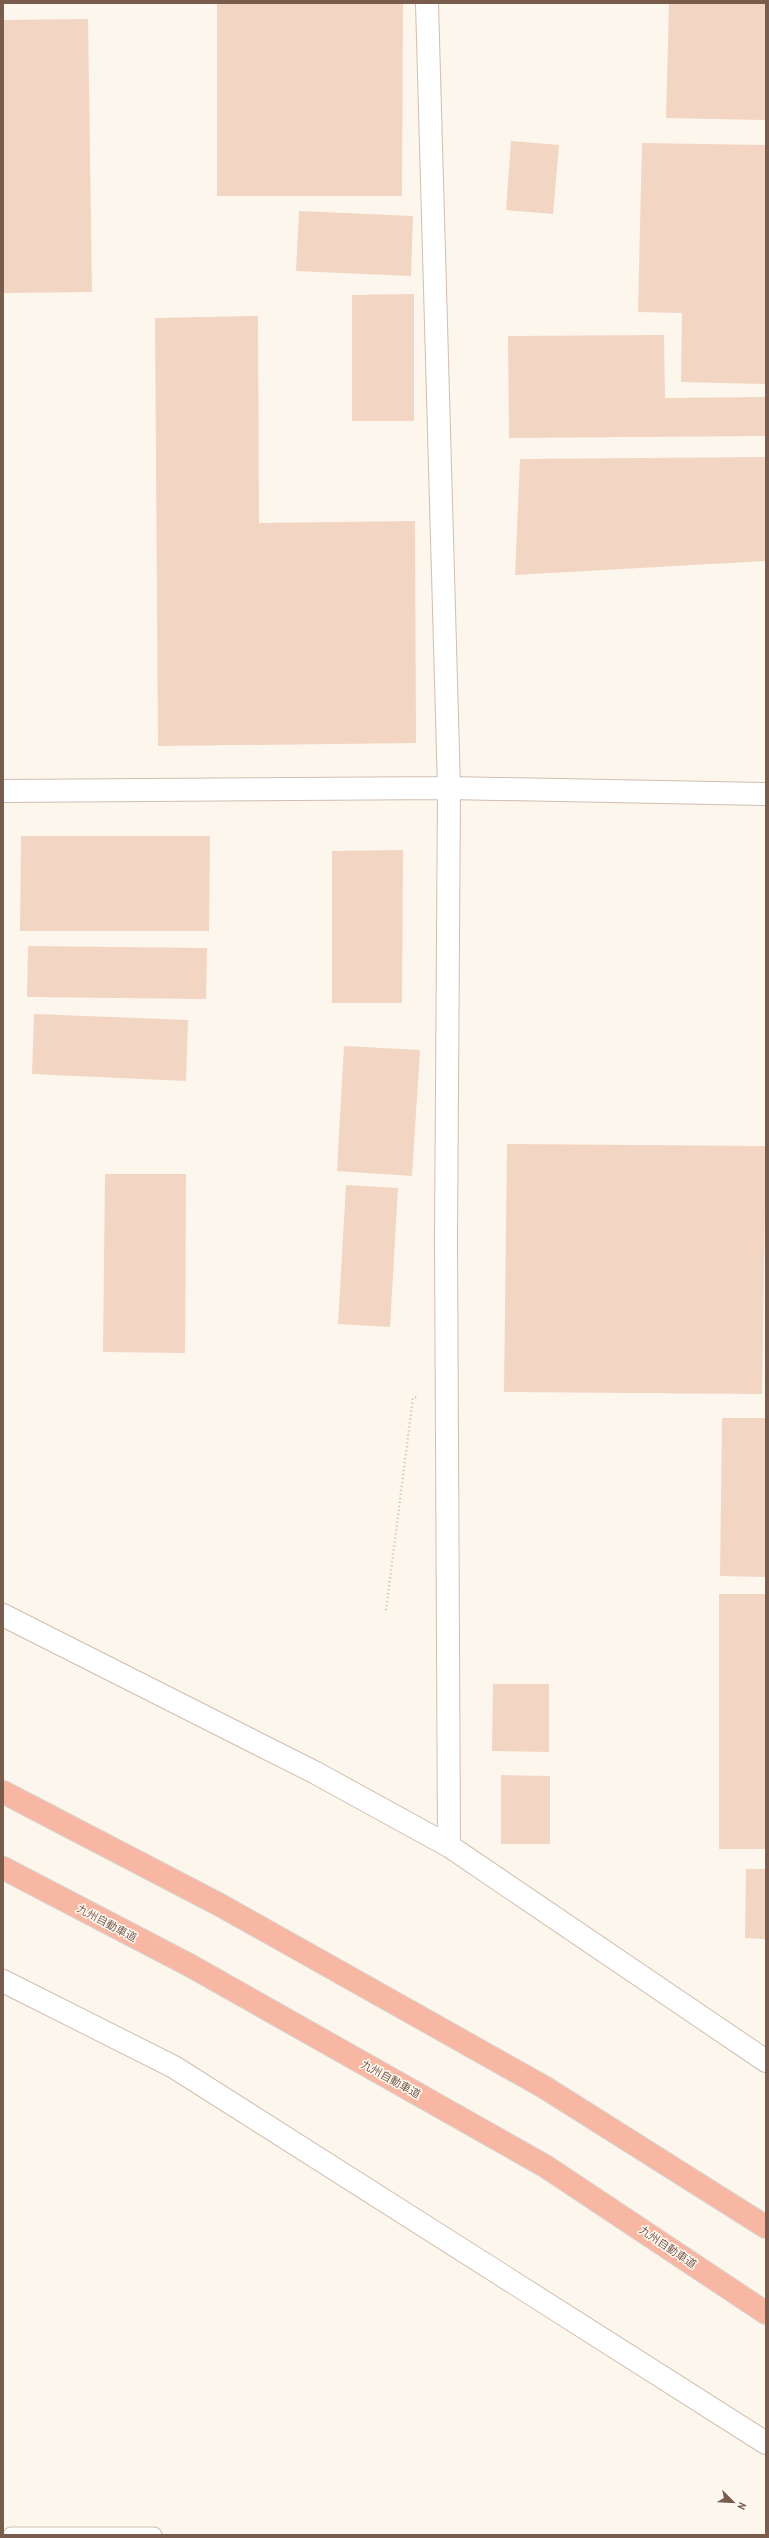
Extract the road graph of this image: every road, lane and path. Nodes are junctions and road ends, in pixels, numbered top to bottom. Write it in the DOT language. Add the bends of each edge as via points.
graph roads {
  1 [pos="427,3"];
  2 [pos="449,788"];
  3 [pos="3,790"];
  4 [pos="766,794"];
  5 [pos="449,1383"];
  6 [pos="386,1610"];
  7 [pos="3,1615"];
  8 [pos="3,1792"];
  9 [pos="449,1846"];
  10 [pos="3,1868"];
  11 [pos="3,1981"];
  12 [pos="766,2061"];
  13 [pos="766,2227"];
  14 [pos="766,2313"];
  15 [pos="766,2443"];
  16 [pos="11,2535"];
  17 [pos="154,2535"];
  1 -- 2 [label="street"];
  2 -- 3 [label="street"];
  2 -- 4 [label="street"];
  2 -- 5 [label="street" via="446,1239"];
  5 -- 6 [label="path" via="414,1398"];
  5 -- 9 [label="street"];
  7 -- 9 [label="street" via="316,1773"];
  8 -- 13 [label="highway" via="220,1905 544,2087"];
  9 -- 12 [label="street"];
  10 -- 14 [label="highway, 九州自動車道" via="191,1966 545,2166"];
  11 -- 15 [label="street" via="174,2067"];
  16 -- 17 [label="lane"];
}
